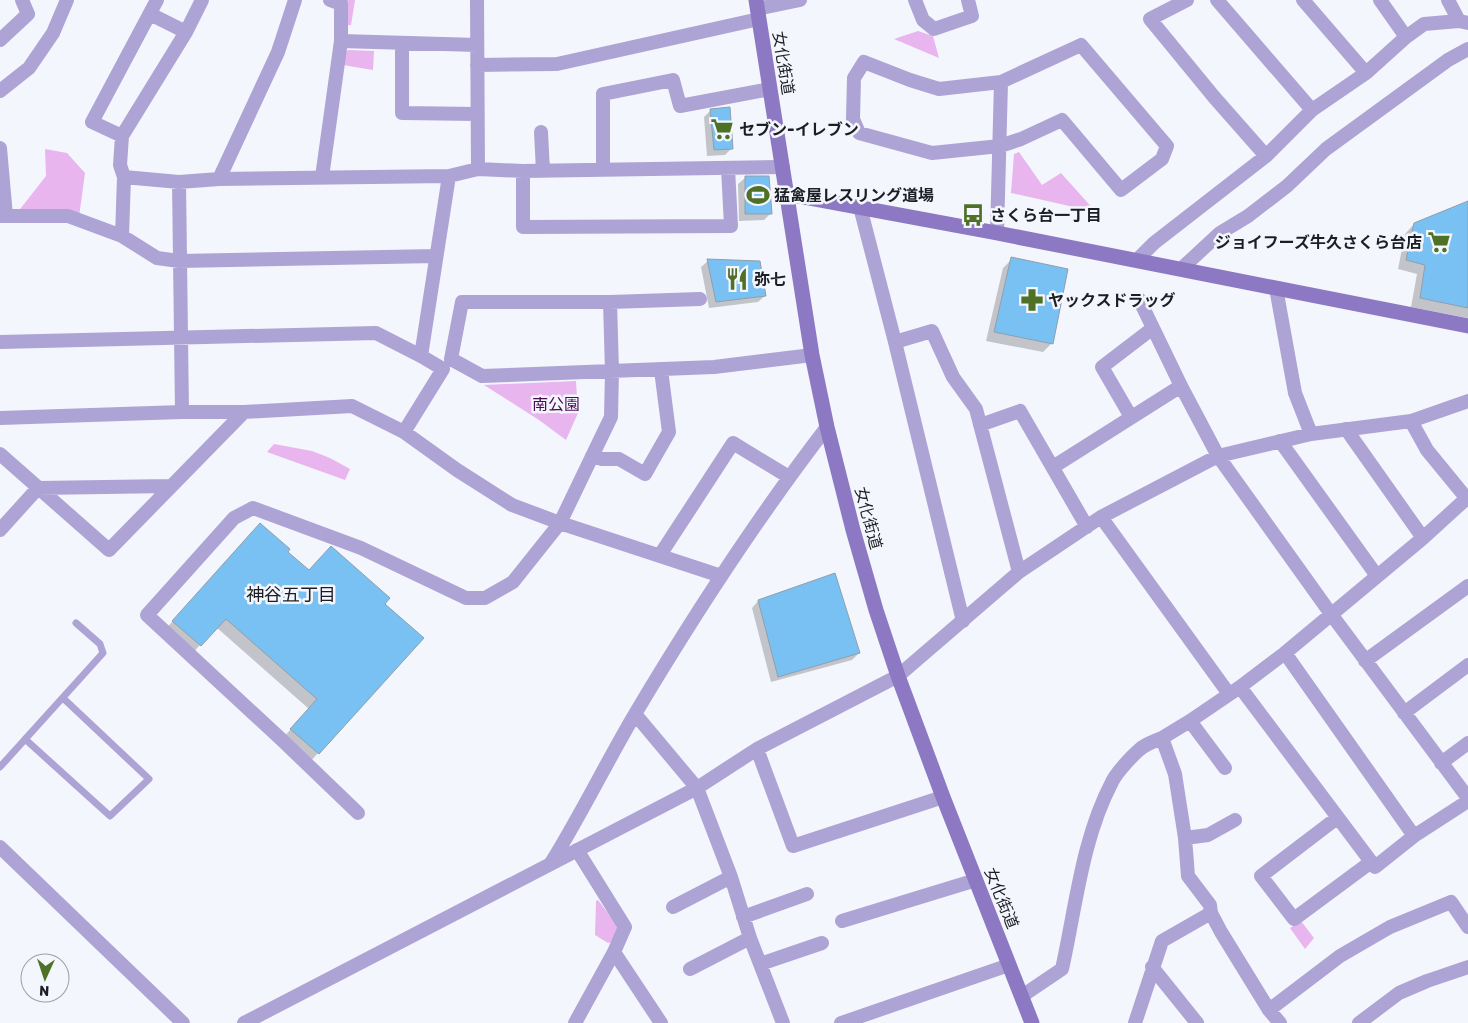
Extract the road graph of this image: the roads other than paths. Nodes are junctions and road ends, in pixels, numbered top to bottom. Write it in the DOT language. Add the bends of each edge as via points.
graph roads {
  1 [pos="22,0"];
  2 [pos="67,0"];
  3 [pos="157,0"];
  4 [pos="202,0"];
  5 [pos="295,0"];
  6 [pos="330,0"];
  7 [pos="477,0"];
  8 [pos="800,0"];
  9 [pos="915,0"];
  10 [pos="968,0"];
  11 [pos="1187,0"];
  12 [pos="1217,0"];
  13 [pos="1303,0"];
  14 [pos="1380,0"];
  15 [pos="1448,0"];
  16 [pos="757,9"];
  17 [pos="150,14"];
  18 [pos="1463,22"];
  19 [pos="186,32"];
  20 [pos="1406,37"];
  21 [pos="0,40"];
  22 [pos="341,41"];
  23 [pos="402,43"];
  24 [pos="477,46"];
  25 [pos="1468,49"];
  26 [pos="477,65"];
  27 [pos="1366,74"];
  28 [pos="1001,82"];
  29 [pos="770,89"];
  30 [pos="0,91"];
  31 [pos="1312,110"];
  32 [pos="477,114"];
  33 [pos="541,132"];
  34 [pos="122,136"];
  35 [pos="1000,146"];
  36 [pos="0,148"];
  37 [pos="1266,156"];
  38 [pos="783,167"];
  39 [pos="728,168"];
  40 [pos="478,169"];
  41 [pos="603,170"];
  42 [pos="523,171"];
  43 [pos="543,171"];
  44 [pos="449,176"];
  45 [pos="124,177"];
  46 [pos="322,177"];
  47 [pos="219,179"];
  48 [pos="179,182"];
  49 [pos="787,194"];
  50 [pos="860,207"];
  51 [pos="3,216"];
  52 [pos="997,233"];
  53 [pos="122,236"];
  54 [pos="436,256"];
  55 [pos="179,260"];
  56 [pos="1137,260"];
  57 [pos="1181,269"];
  58 [pos="1276,288"];
  59 [pos="700,299"];
  60 [pos="1139,299"];
  61 [pos="610,302"];
  62 [pos="1468,326"];
  63 [pos="1153,328"];
  64 [pos="182,339"];
  65 [pos="0,342"];
  66 [pos="895,342"];
  67 [pos="812,355"];
  68 [pos="421,356"];
  69 [pos="661,370"];
  70 [pos="612,371"];
  71 [pos="1181,386"];
  72 [pos="1468,401"];
  73 [pos="182,412"];
  74 [pos="244,412"];
  75 [pos="1131,417"];
  76 [pos="0,418"];
  77 [pos="1411,421"];
  78 [pos="980,424"];
  79 [pos="827,427"];
  80 [pos="1346,429"];
  81 [pos="404,432"];
  82 [pos="1311,434"];
  83 [pos="1280,441"];
  84 [pos="0,454"];
  85 [pos="592,456"];
  86 [pos="1218,456"];
  87 [pos="1053,467"];
  88 [pos="789,477"];
  89 [pos="171,486"];
  90 [pos="38,488"];
  91 [pos="1467,499"];
  92 [pos="1101,517"];
  93 [pos="560,523"];
  94 [pos="1087,527"];
  95 [pos="0,530"];
  96 [pos="1423,538"];
  97 [pos="660,556"];
  98 [pos="1019,572"];
  99 [pos="721,576"];
  100 [pos="1377,576"];
  101 [pos="1468,586"];
  102 [pos="1331,614"];
  103 [pos="963,621"];
  104 [pos="76,623"];
  105 [pos="1285,653"];
  106 [pos="1366,661"];
  107 [pos="1468,665"];
  108 [pos="898,676"];
  109 [pos="1234,691"];
  110 [pos="63,698"];
  111 [pos="1404,713"];
  112 [pos="635,714"];
  113 [pos="1190,721"];
  114 [pos="1162,738"];
  115 [pos="25,740"];
  116 [pos="1468,743"];
  117 [pos="757,749"];
  118 [pos="1441,763"];
  119 [pos="0,767"];
  120 [pos="1226,768"];
  121 [pos="697,788"];
  122 [pos="943,797"];
  123 [pos="1468,799"];
  124 [pos="358,813"];
  125 [pos="1337,818"];
  126 [pos="1235,820"];
  127 [pos="1414,836"];
  128 [pos="1185,838"];
  129 [pos="0,848"];
  130 [pos="576,850"];
  131 [pos="1371,862"];
  132 [pos="550,864"];
  133 [pos="731,877"];
  134 [pos="976,880"];
  135 [pos="807,894"];
  136 [pos="673,907"];
  137 [pos="1211,913"];
  138 [pos="744,917"];
  139 [pos="842,922"];
  140 [pos="1468,926"];
  141 [pos="750,938"];
  142 [pos="822,943"];
  143 [pos="614,952"];
  144 [pos="760,964"];
  145 [pos="1009,965"];
  146 [pos="1152,967"];
  147 [pos="1468,967"];
  148 [pos="690,969"];
  149 [pos="1022,996"];
  150 [pos="1269,1010"];
  151 [pos="183,1023"];
  152 [pos="244,1023"];
  153 [pos="574,1023"];
  154 [pos="661,1023"];
  155 [pos="782,1023"];
  156 [pos="841,1023"];
  157 [pos="1032,1023"];
  158 [pos="1135,1023"];
  159 [pos="1197,1023"];
  160 [pos="1280,1023"];
  161 [pos="1359,1023"];
  1 -- 21 [label="street" via="28,14"];
  2 -- 30 [label="street" via="53,33 29,68"];
  3 -- 17 [label="street"];
  4 -- 19 [label="street"];
  5 -- 47 [label="street" via="278,52"];
  6 -- 22 [label="street" via="341,4"];
  7 -- 24 [label="street"];
  8 -- 16 [label="street"];
  9 -- 10 [label="street" via="923,20 934,29 972,16"];
  11 -- 37 [label="street" via="1150,19"];
  12 -- 31 [label="street"];
  13 -- 27 [label="street"];
  14 -- 20 [label="street"];
  15 -- 18 [label="street"];
  16 -- 26 [label="street" via="557,64"];
  16 -- 29 [label="street, 女化街道"];
  17 -- 19 [label="street"];
  17 -- 34 [label="street" via="92,122"];
  18 -- 20 [label="street" via="1424,24"];
  19 -- 34 [label="street"];
  20 -- 27 [label="street"];
  22 -- 23 [label="street"];
  22 -- 46 [label="street"];
  23 -- 24 [label="street"];
  23 -- 32 [label="street" via="402,113"];
  24 -- 26 [label="street"];
  25 -- 57 [label="street" via="1448,60 1326,149 1287,186 1220,233"];
  26 -- 32 [label="street"];
  27 -- 31 [label="street"];
  28 -- 35 [label="street"];
  28 -- 35 [label="street" via="940,89 864,62 854,78 853,119 859,133 932,153"];
  28 -- 35 [label="street" via="1081,45 1167,146 1162,159 1121,190 1062,120"];
  29 -- 38 [label="street, 女化街道"];
  29 -- 41 [label="street" via="680,106 673,80 603,94"];
  31 -- 37 [label="street"];
  32 -- 40 [label="street"];
  33 -- 43 [label="street"];
  34 -- 45 [label="street" via="120,165"];
  35 -- 52 [label="street"];
  36 -- 51 [label="street"];
  37 -- 56 [label="street" via="1154,243"];
  38 -- 39 [label="street"];
  38 -- 49 [label="street, 女化街道"];
  39 -- 41 [label="street"];
  39 -- 42 [label="street" via="731,226 522,227"];
  40 -- 42 [label="street"];
  40 -- 44 [label="street"];
  41 -- 43 [label="street"];
  42 -- 43 [label="street"];
  44 -- 46 [label="street"];
  44 -- 54 [label="street"];
  45 -- 48 [label="street"];
  45 -- 53 [label="street"];
  46 -- 47 [label="street"];
  47 -- 48 [label="street"];
  48 -- 55 [label="street"];
  49 -- 50 [label="street"];
  49 -- 67 [label="street, 女化街道"];
  50 -- 52 [label="street"];
  50 -- 66 [label="street"];
  51 -- 53 [label="street" via="68,216"];
  52 -- 56 [label="street"];
  53 -- 55 [label="street" via="157,258"];
  54 -- 55 [label="street"];
  54 -- 68 [label="street"];
  55 -- 64 [label="street"];
  56 -- 57 [label="street"];
  57 -- 58 [label="street"];
  58 -- 62 [label="street"];
  58 -- 82 [label="street" via="1294,393"];
  59 -- 61 [label="street"];
  60 -- 63 [label="street"];
  61 -- 70 [label="street"];
  61 -- 70 [label="street" via="462,302 451,359 482,376"];
  63 -- 71 [label="street"];
  63 -- 75 [label="street" via="1102,367"];
  64 -- 65 [label="street"];
  64 -- 68 [label="street" via="376,333"];
  64 -- 73 [label="street"];
  66 -- 78 [label="street" via="932,331 953,377 976,409"];
  66 -- 103 [label="street"];
  67 -- 69 [label="street" via="714,368"];
  67 -- 79 [label="street, 女化街道"];
  68 -- 81 [label="street" via="444,369"];
  69 -- 70 [label="street"];
  69 -- 85 [label="street" via="669,432 645,474 619,459"];
  70 -- 85 [label="street" via="611,418"];
  71 -- 75 [label="street"];
  71 -- 86 [label="street"];
  72 -- 77 [label="street"];
  73 -- 74 [label="street"];
  73 -- 76 [label="street"];
  74 -- 81 [label="street" via="352,406"];
  74 -- 89 [label="street"];
  75 -- 87 [label="street"];
  77 -- 80 [label="street"];
  77 -- 91 [label="street" via="1427,450"];
  78 -- 87 [label="street" via="1020,411"];
  78 -- 98 [label="street"];
  79 -- 88 [label="street"];
  79 -- 108 [label="street, 女化街道" via="853,530"];
  80 -- 82 [label="street"];
  80 -- 96 [label="street"];
  81 -- 93 [label="street" via="512,505"];
  82 -- 83 [label="street"];
  83 -- 86 [label="street"];
  83 -- 100 [label="street"];
  84 -- 90 [label="street"];
  85 -- 93 [label="street"];
  86 -- 92 [label="street"];
  86 -- 102 [label="street"];
  87 -- 94 [label="street"];
  88 -- 97 [label="street" via="733,443"];
  88 -- 99 [label="street"];
  89 -- 90 [label="street"];
  89 -- 90 [label="street" via="109,550"];
  90 -- 95 [label="street"];
  91 -- 96 [label="street"];
  92 -- 94 [label="street"];
  92 -- 109 [label="street"];
  93 -- 97 [label="street"];
  93 -- 124 [label="street" via="513,582 485,598 466,598 361,548 253,508 234,518 147,615"];
  94 -- 98 [label="street"];
  96 -- 100 [label="street"];
  97 -- 99 [label="street"];
  98 -- 103 [label="street"];
  99 -- 112 [label="street"];
  100 -- 102 [label="street"];
  101 -- 106 [label="street"];
  102 -- 105 [label="street"];
  102 -- 106 [label="street"];
  103 -- 108 [label="street"];
  104 -- 110 [label="lane" via="100,644 103,653"];
  105 -- 109 [label="street"];
  105 -- 127 [label="street"];
  106 -- 111 [label="street"];
  107 -- 111 [label="street"];
  108 -- 117 [label="street"];
  108 -- 122 [label="street, 女化街道"];
  109 -- 113 [label="street"];
  109 -- 125 [label="street"];
  110 -- 115 [label="lane"];
  110 -- 115 [label="lane" via="149,779 110,816"];
  111 -- 118 [label="street"];
  112 -- 121 [label="street"];
  112 -- 132 [label="street"];
  113 -- 114 [label="street"];
  113 -- 120 [label="street"];
  114 -- 128 [label="street" via="1175,774"];
  114 -- 149 [label="street" via="1140,748 1112,780 1083,861 1062,969"];
  115 -- 119 [label="lane"];
  116 -- 118 [label="street"];
  117 -- 121 [label="street"];
  117 -- 122 [label="street" via="793,846"];
  118 -- 123 [label="street"];
  121 -- 130 [label="street"];
  121 -- 133 [label="street"];
  122 -- 134 [label="street, 女化街道"];
  123 -- 127 [label="street"];
  125 -- 131 [label="street"];
  125 -- 131 [label="street" via="1261,876 1294,918"];
  126 -- 128 [label="street" via="1208,835"];
  127 -- 131 [label="street" via="1375,867"];
  128 -- 137 [label="street" via="1188,876 1210,905"];
  129 -- 151 [label="street"];
  130 -- 132 [label="street"];
  130 -- 143 [label="street" via="626,927"];
  132 -- 152 [label="street"];
  133 -- 136 [label="street"];
  133 -- 138 [label="street"];
  134 -- 139 [label="street"];
  134 -- 145 [label="street, 女化街道"];
  135 -- 138 [label="street"];
  137 -- 146 [label="street" via="1162,941"];
  137 -- 150 [label="street"];
  138 -- 141 [label="street"];
  140 -- 150 [label="street" via="1451,902 1390,927 1340,956"];
  141 -- 144 [label="street"];
  141 -- 148 [label="street"];
  142 -- 144 [label="street"];
  143 -- 153 [label="street"];
  143 -- 154 [label="street"];
  144 -- 155 [label="street"];
  145 -- 149 [label="street, 女化街道"];
  145 -- 156 [label="street"];
  146 -- 158 [label="street"];
  146 -- 159 [label="street"];
  147 -- 161 [label="street" via="1399,993"];
  149 -- 157 [label="street, 女化街道"];
  150 -- 160 [label="street"];
}
